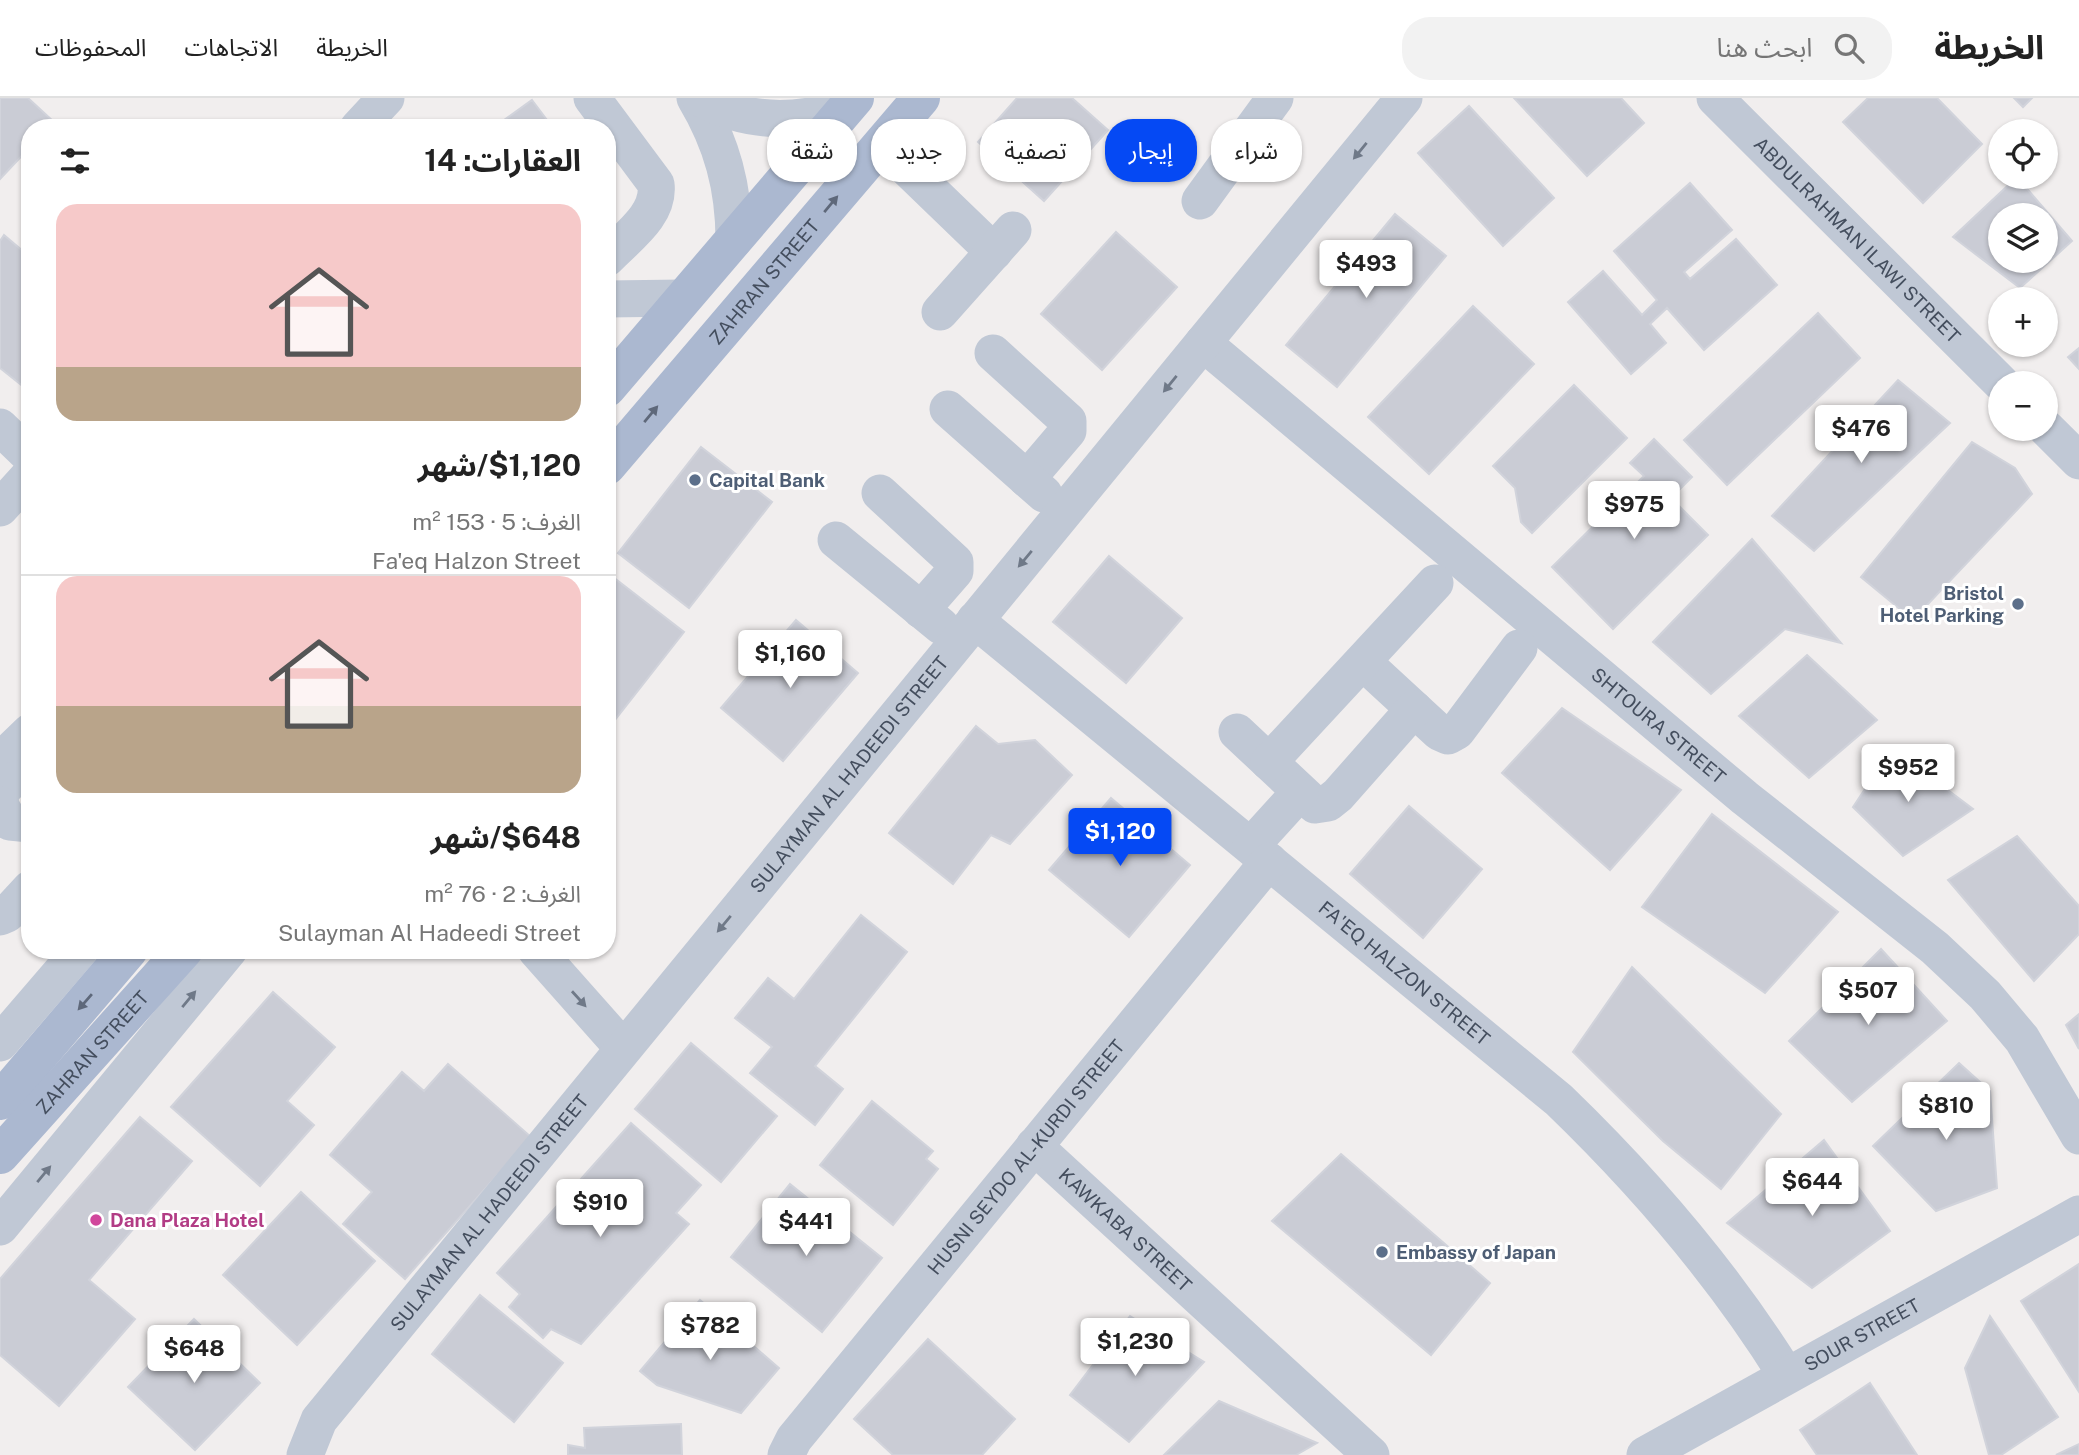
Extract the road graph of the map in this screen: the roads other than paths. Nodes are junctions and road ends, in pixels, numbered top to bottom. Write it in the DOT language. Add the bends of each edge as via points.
graph roads {
  1 [pos="386,98"];
  2 [pos="592,98"];
  3 [pos="695,98"];
  4 [pos="700,98"];
  5 [pos="921,98"];
  6 [pos="1275,98"];
  7 [pos="1404,98"];
  8 [pos="1715,98"];
  9 [pos="851,102"];
  10 [pos="366,119"];
  11 [pos="608,119"];
  12 [pos="903,119"];
  13 [pos="616,130"];
  14 [pos="871,157"];
  15 [pos="929,182"];
  16 [pos="1200,201"];
  17 [pos="734,240"];
  18 [pos="616,249"];
  19 [pos="616,299"];
  20 [pos="683,299"];
  21 [pos="940,312"];
  22 [pos="1203,343"];
  23 [pos="993,353"];
  24 [pos="1989,371"];
  25 [pos="616,377"];
  26 [pos="948,409"];
  27 [pos="0,427"];
  28 [pos="2058,440"];
  29 [pos="21,447"];
  30 [pos="616,455"];
  31 [pos="2079,461"];
  32 [pos="1027,479"];
  33 [pos="21,485"];
  34 [pos="880,494"];
  35 [pos="0,508"];
  36 [pos="1065,511"];
  37 [pos="836,540"];
  38 [pos="1435,583"];
  39 [pos="921,610"];
  40 [pos="967,630"];
  41 [pos="1519,648"];
  42 [pos="1363,662"];
  43 [pos="1413,709"];
  44 [pos="1237,732"];
  45 [pos="21,752"];
  46 [pos="1269,762"];
  47 [pos="6,784"];
  48 [pos="1300,792"];
  49 [pos="21,823"];
  50 [pos="1260,854"];
  51 [pos="21,899"];
  52 [pos="0,917"];
  53 [pos="72,959"];
  54 [pos="121,959"];
  55 [pos="176,959"];
  56 [pos="222,959"];
  57 [pos="544,959"];
  58 [pos="0,1043"];
  59 [pos="622,1047"];
  60 [pos="0,1101"];
  61 [pos="2079,1136"];
  62 [pos="1034,1146"];
  63 [pos="0,1155"];
  64 [pos="2079,1214"];
  65 [pos="0,1227"];
  66 [pos="1786,1375"];
  67 [pos="305,1455"];
  68 [pos="786,1455"];
  69 [pos="1371,1455"];
  70 [pos="1645,1455"];
  1 -- 10 [label="street"];
  2 -- 11 [label="street"];
  3 -- 17 [label="street" via="725,163"];
  4 -- 9 [label="street" via="769,120 809,117"];
  5 -- 12 [label="main road, ZAHRAN STREET"];
  6 -- 16 [label="street"];
  7 -- 22 [label="street, SULAYMAN AL HADEEDI STREET, one-way"];
  8 -- 24 [label="street, ABDULRAHMAN ILAWI STREET"];
  9 -- 17 [label="main road"];
  13 -- 18 [label="street" via="656,184 657,195 648,215"];
  30 -- 14 [label="main road, ZAHRAN STREET, one-way"];
  15 -- 21 [label="street" via="1003,241"];
  17 -- 20 [label="main road"];
  19 -- 20 [label="street"];
  20 -- 25 [label="main road"];
  22 -- 36 [label="street, SULAYMAN AL HADEEDI STREET, one-way"];
  22 -- 61 [label="street, SHTOURA STREET" via="1745,798 1935,948 2022,1038"];
  23 -- 32 [label="street" via="1068,421 1068,431"];
  26 -- 32 [label="street"];
  27 -- 29 [label="street"];
  28 -- 31 [label="street"];
  32 -- 36 [label="street"];
  33 -- 35 [label="street"];
  34 -- 39 [label="street" via="955,562 954,571"];
  36 -- 40 [label="street, SULAYMAN AL HADEEDI STREET, one-way"];
  37 -- 39 [label="street, FA'EQ HALZON STREET"];
  38 -- 42 [label="street"];
  39 -- 40 [label="street, FA'EQ HALZON STREET"];
  40 -- 50 [label="street, FA'EQ HALZON STREET"];
  40 -- 59 [label="street, SULAYMAN AL HADEEDI STREET, one-way"];
  41 -- 43 [label="street" via="1453,734 1442,734"];
  42 -- 43 [label="street"];
  42 -- 46 [label="street"];
  43 -- 48 [label="street" via="1328,803 1315,805"];
  44 -- 46 [label="street"];
  45 -- 47 [label="street"];
  46 -- 48 [label="street"];
  47 -- 49 [label="street" via="10,821"];
  48 -- 50 [label="street, HUSNI SEYDO AL-KURDI STREET"];
  50 -- 62 [label="street, HUSNI SEYDO AL-KURDI STREET"];
  50 -- 66 [label="street, FA'EQ HALZON STREET" via="1505,1052 1611,1150 1705,1257"];
  51 -- 52 [label="street"];
  53 -- 58 [label="street"];
  54 -- 60 [label="main road, ZAHRAN STREET, one-way"];
  55 -- 63 [label="main road, ZAHRAN STREET"];
  65 -- 56 [label="street, one-way"];
  57 -- 59 [label="street, one-way"];
  59 -- 67 [label="street, SULAYMAN AL HADEEDI STREET" via="319,1420"];
  62 -- 68 [label="street, HUSNI SEYDO AL-KURDI STREET" via="794,1439"];
  62 -- 69 [label="street, KAWKABA STREET"];
  64 -- 66 [label="street, SOUR STREET"];
  66 -- 70 [label="street, SOUR STREET"];
}
